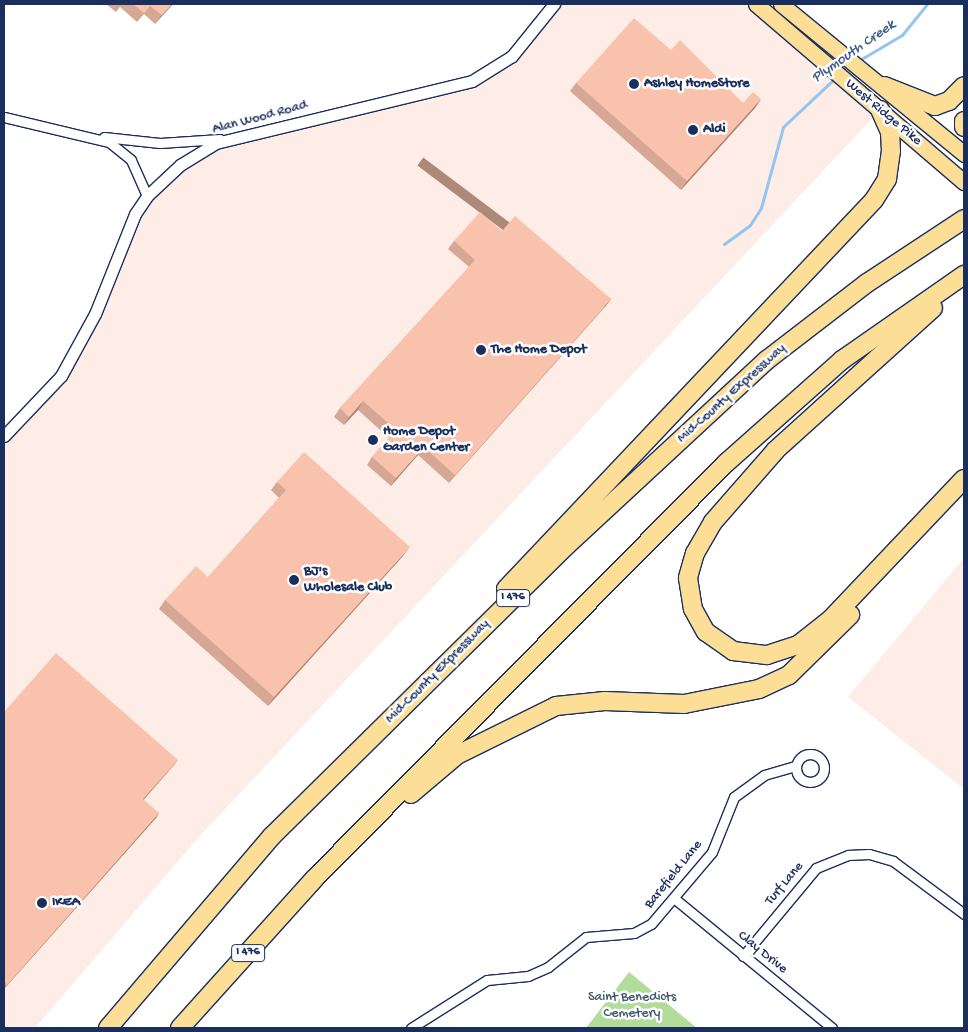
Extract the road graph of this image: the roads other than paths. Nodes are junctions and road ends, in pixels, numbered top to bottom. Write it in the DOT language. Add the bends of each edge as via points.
graph roads {
  1 [pos="554,4"];
  2 [pos="558,4"];
  3 [pos="756,4"];
  4 [pos="781,4"];
  5 [pos="546,15"];
  6 [pos="964,86"];
  7 [pos="894,92"];
  8 [pos="880,110"];
  9 [pos="4,117"];
  10 [pos="964,120"];
  11 [pos="964,127"];
  12 [pos="245,135"];
  13 [pos="100,137"];
  14 [pos="964,154"];
  15 [pos="964,182"];
  16 [pos="147,196"];
  17 [pos="964,219"];
  18 [pos="964,275"];
  19 [pos="964,280"];
  20 [pos="4,436"];
  21 [pos="964,479"];
  22 [pos="964,495"];
  23 [pos="795,766"];
  24 [pos="272,836"];
  25 [pos="315,878"];
  26 [pos="675,899"];
  27 [pos="964,914"];
  28 [pos="743,956"];
  29 [pos="108,1028"];
  30 [pos="180,1028"];
  31 [pos="411,1028"];
  32 [pos="832,1028"];
  1 -- 5 [label="street, Alan Wood Road"];
  2 -- 5 [label="street"];
  3 -- 8 [label="main road, West Ridge Pike"];
  4 -- 7 [label="main road, West Ridge Pike"];
  5 -- 12 [label="street, Alan Wood Road" via="512,56 472,81"];
  6 -- 7 [label="highway" via="949,101 935,106"];
  7 -- 14 [label="main road, West Ridge Pike"];
  8 -- 15 [label="main road, West Ridge Pike"];
  8 -- 24 [label="highway" via="890,132 891,151 888,179 874,200"];
  9 -- 13 [label="street"];
  10 -- 11 [label="highway"];
  12 -- 13 [label="street" via="160,142"];
  12 -- 16 [label="street, Alan Wood Road" via="198,154"];
  13 -- 16 [label="street" via="131,160"];
  16 -- 20 [label="street, Alan Wood Road" via="122,242 95,314 74,355 44,397"];
  17 -- 24 [label="highway, Mid-County Expressway / I 476" via="867,283 767,360 566,546"];
  18 -- 25 [label="highway, I 476" via="842,360 726,462"];
  19 -- 21 [label="highway" via="776,450 713,522 695,553 688,578 693,609 706,632 733,651 767,655 798,645 832,618"];
  22 -- 25 [label="highway" via="788,675 724,699 684,704 605,701 556,706 514,723 457,755"];
  23 -- 26 [label="street, Barefield Lane" via="764,775 734,797 712,852"];
  24 -- 29 [label="highway, Mid-County Expressway / I 476"];
  25 -- 30 [label="highway, I 476"];
  26 -- 28 [label="street, Clay Drive"];
  26 -- 31 [label="street, Barefield Lane" via="643,929 586,937 548,967 528,976 487,980"];
  27 -- 28 [label="street, Turf Lane" via="893,861 869,854 848,855 816,868"];
  28 -- 32 [label="street, Clay Drive"];
}
